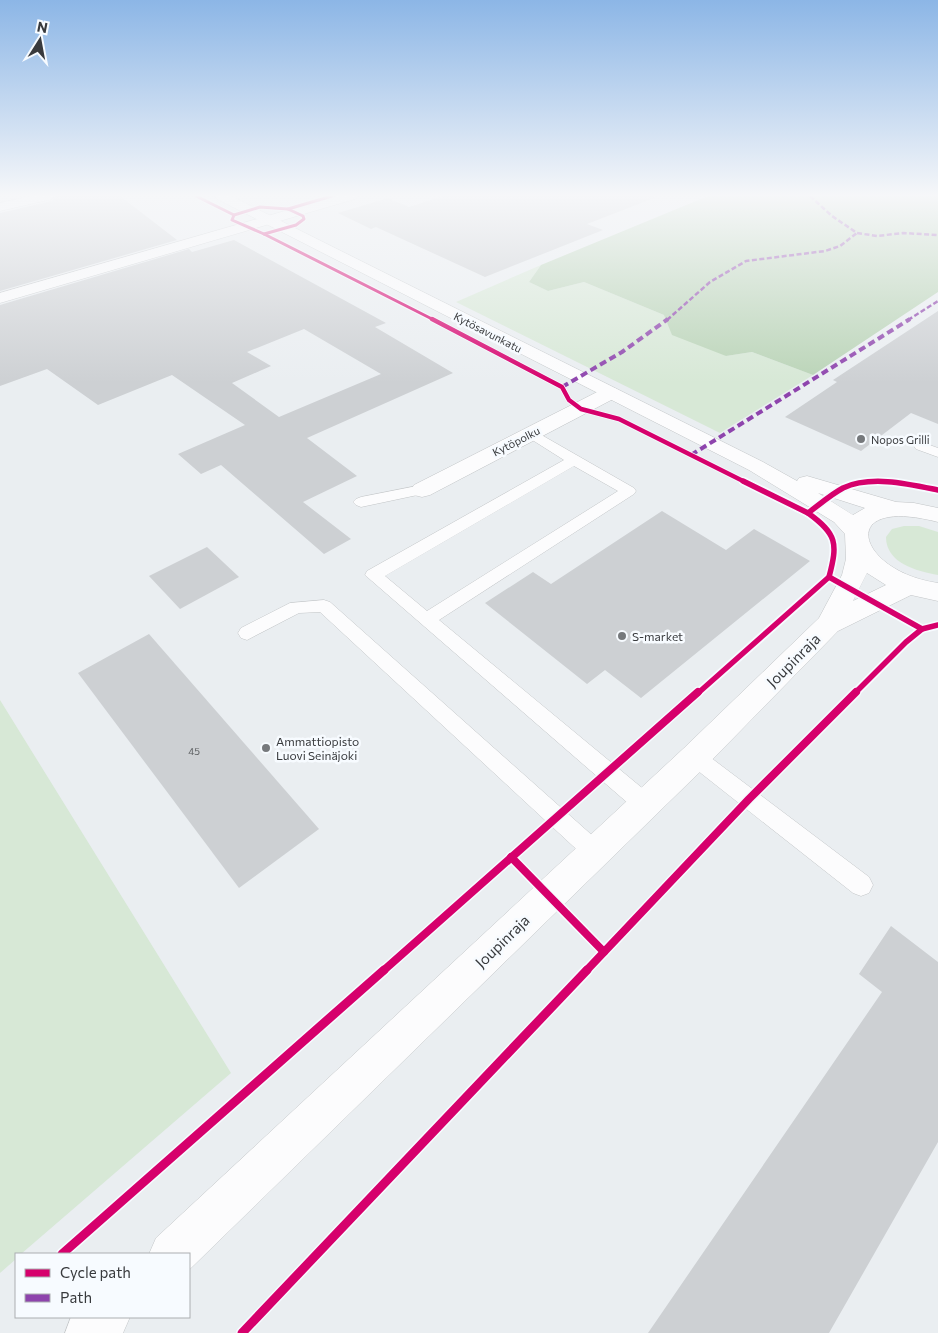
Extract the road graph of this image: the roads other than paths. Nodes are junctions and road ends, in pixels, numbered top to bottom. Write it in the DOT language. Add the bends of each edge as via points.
graph roads {
  1 [pos="137,258"];
  2 [pos="344,258"];
  3 [pos="0,298"];
  4 [pos="610,393"];
  5 [pos="531,434"];
  6 [pos="921,446"];
  7 [pos="938,453"];
  8 [pos="574,460"];
  9 [pos="756,466"];
  10 [pos="422,490"];
  11 [pos="361,502"];
  12 [pos="938,506"];
  13 [pos="890,508"];
  14 [pos="914,509"];
  15 [pos="938,515"];
  16 [pos="856,537"];
  17 [pos="910,586"];
  18 [pos="938,592"];
  19 [pos="426,620"];
  20 [pos="829,624"];
  21 [pos="247,633"];
  22 [pos="695,757"];
  23 [pos="646,804"];
  24 [pos="595,852"];
  25 [pos="861,884"];
  26 [pos="173,1253"];
  27 [pos="105,1318"];
  28 [pos="89,1333"];
  1 -- 3 [label="street"];
  2 -- 4 [label="street, Kytösavunkatu"];
  4 -- 5 [label="street, Kytöpolku"];
  4 -- 9 [label="street, Kytösavunkatu"];
  5 -- 8 [label="lane"];
  5 -- 10 [label="street, Kytöpolku"];
  6 -- 7 [label="lane"];
  8 -- 19 [label="lane" via="373,575"];
  8 -- 19 [label="lane" via="629,491"];
  9 -- 13 [label="street, Kytösavunkatu"];
  9 -- 16 [label="street, Kytösavunkatu" via="842,517"];
  10 -- 11 [label="lane"];
  12 -- 14 [label="street"];
  13 -- 14 [label="street"];
  13 -- 16 [label="street" via="873,512 861,520"];
  14 -- 15 [label="street"];
  16 -- 17 [label="street, Kytösavunkatu" via="863,555 875,567"];
  16 -- 20 [label="street, Joupinraja" via="858,559 854,575"];
  17 -- 18 [label="street, Kytösavunkatu"];
  17 -- 20 [label="street, Joupinraja"];
  19 -- 23 [label="lane"];
  20 -- 22 [label="street, Joupinraja"];
  21 -- 24 [label="lane" via="296,607 324,606"];
  22 -- 23 [label="street, Joupinraja"];
  22 -- 25 [label="lane"];
  23 -- 24 [label="street, Joupinraja"];
  24 -- 26 [label="street, Joupinraja"];
  27 -- 28 [label="street"];
}
